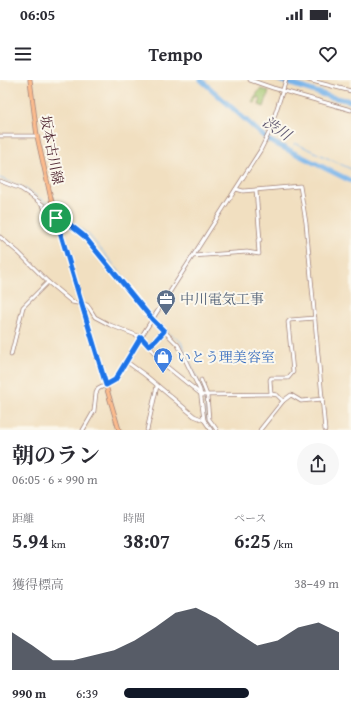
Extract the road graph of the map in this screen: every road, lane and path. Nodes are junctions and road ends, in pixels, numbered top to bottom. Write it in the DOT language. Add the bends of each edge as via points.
graph roads {
  1 [pos="30,80"];
  2 [pos="250,80"];
  3 [pos="286,80"];
  4 [pos="308,80"];
  5 [pos="318,81"];
  6 [pos="283,90"];
  7 [pos="351,91"];
  8 [pos="351,110"];
  9 [pos="0,136"];
  10 [pos="37,136"];
  11 [pos="0,181"];
  12 [pos="236,189"];
  13 [pos="256,190"];
  14 [pos="52,203"];
  15 [pos="66,214"];
  16 [pos="56,218"];
  17 [pos="0,237"];
  18 [pos="193,256"];
  19 [pos="48,282"];
  20 [pos="82,305"];
  21 [pos="153,318"];
  22 [pos="315,318"];
  23 [pos="164,331"];
  24 [pos="141,337"];
  25 [pos="149,346"];
  26 [pos="11,354"];
  27 [pos="127,362"];
  28 [pos="201,380"];
  29 [pos="106,385"];
  30 [pos="157,386"];
  31 [pos="271,394"];
  32 [pos="204,395"];
  33 [pos="323,399"];
  34 [pos="283,401"];
  35 [pos="204,420"];
  36 [pos="83,430"];
  37 [pos="119,430"];
  38 [pos="147,430"];
  39 [pos="211,430"];
  40 [pos="217,430"];
  41 [pos="260,430"];
  42 [pos="325,430"];
  1 -- 10 [label="main road, 坂本古川線"];
  2 -- 6 [label="street"];
  3 -- 6 [label="street"];
  4 -- 5 [label="street"];
  5 -- 7 [label="street"];
  6 -- 8 [label="street"];
  6 -- 12 [label="street" via="264,145"];
  9 -- 10 [label="street"];
  10 -- 14 [label="main road, 坂本古川線"];
  11 -- 16 [label="street" via="20,189 43,205 47,216"];
  12 -- 13 [label="street"];
  12 -- 18 [label="street"];
  13 -- 18 [label="street" via="259,254 248,252"];
  13 -- 22 [label="street" via="300,186"];
  14 -- 15 [label="street"];
  14 -- 16 [label="main road, 坂本古川線"];
  16 -- 20 [label="main road, 坂本古川線"];
  16 -- 21 [label="street" via="64,220 84,236"];
  17 -- 19 [label="street"];
  18 -- 21 [label="street"];
  19 -- 20 [label="street" via="72,302"];
  19 -- 26 [label="street" via="23,307"];
  20 -- 24 [label="street" via="89,307 96,317 110,325"];
  20 -- 29 [label="main road, 坂本古川線"];
  21 -- 23 [label="street"];
  21 -- 24 [label="street"];
  22 -- 31 [label="street" via="288,322 293,372 288,378 271,378"];
  22 -- 33 [label="street"];
  23 -- 25 [label="street"];
  23 -- 32 [label="street" via="178,345"];
  24 -- 25 [label="street"];
  24 -- 27 [label="street"];
  25 -- 32 [label="street" via="161,362"];
  27 -- 29 [label="street" via="115,380"];
  27 -- 30 [label="street"];
  28 -- 32 [label="street"];
  29 -- 36 [label="street" via="96,393 94,411"];
  29 -- 37 [label="main road, 坂本古川線"];
  30 -- 35 [label="street" via="194,416"];
  30 -- 38 [label="street"];
  31 -- 32 [label="street"];
  31 -- 34 [label="street" via="277,395"];
  32 -- 35 [label="street"];
  32 -- 40 [label="street" via="209,419"];
  33 -- 34 [label="street" via="301,401 291,395"];
  33 -- 42 [label="street"];
  34 -- 41 [label="street"];
  35 -- 39 [label="street"];
}
